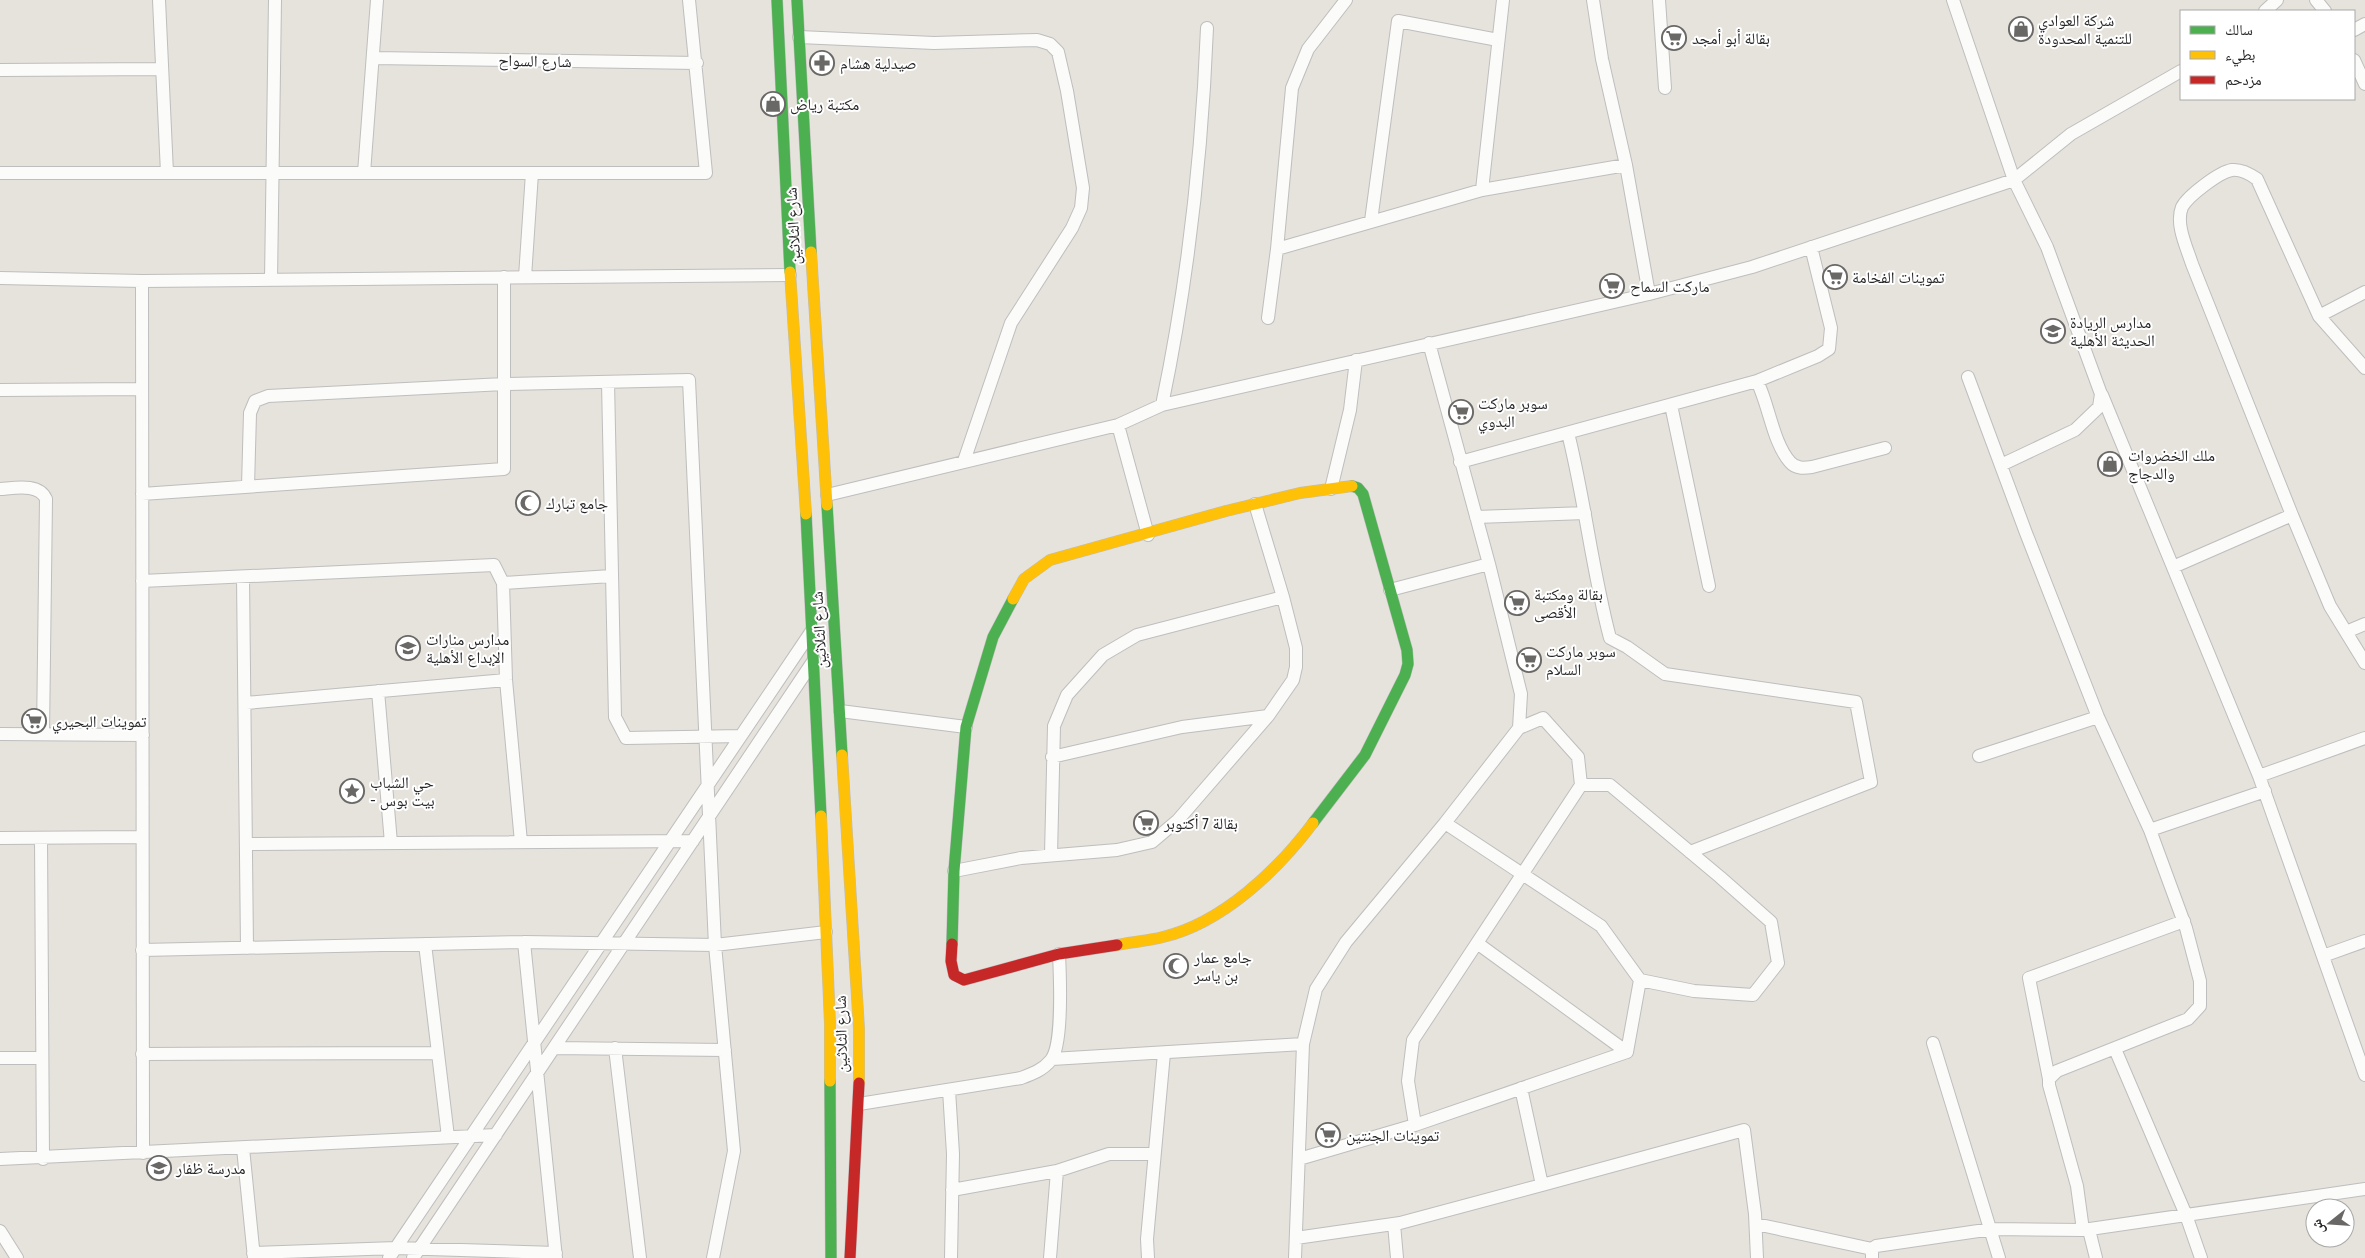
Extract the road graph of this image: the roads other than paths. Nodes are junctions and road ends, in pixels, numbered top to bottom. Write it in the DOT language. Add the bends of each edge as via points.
graph roads {
  1 [pos="159,0"];
  2 [pos="275,0"];
  3 [pos="377,0"];
  4 [pos="688,0"];
  5 [pos="777,0"];
  6 [pos="797,0"];
  7 [pos="1346,0"];
  8 [pos="1503,0"];
  9 [pos="1593,0"];
  10 [pos="1659,0"];
  11 [pos="1953,0"];
  12 [pos="2277,0"];
  13 [pos="2266,10"];
  14 [pos="1206,28"];
  15 [pos="799,37"];
  16 [pos="1498,40"];
  17 [pos="373,58"];
  18 [pos="2355,62"];
  19 [pos="697,63"];
  20 [pos="161,69"];
  21 [pos="0,70"];
  22 [pos="2180,72"];
  23 [pos="2365,84"];
  24 [pos="1665,88"];
  25 [pos="1626,165"];
  26 [pos="0,173"];
  27 [pos="167,173"];
  28 [pos="272,173"];
  29 [pos="364,173"];
  30 [pos="532,173"];
  31 [pos="2014,180"];
  32 [pos="1482,190"];
  33 [pos="1370,221"];
  34 [pos="1811,247"];
  35 [pos="1277,249"];
  36 [pos="811,274"];
  37 [pos="790,275"];
  38 [pos="504,277"];
  39 [pos="525,277"];
  40 [pos="0,278"];
  41 [pos="271,280"];
  42 [pos="142,281"];
  43 [pos="2365,292"];
  44 [pos="1649,294"];
  45 [pos="2319,316"];
  46 [pos="1268,318"];
  47 [pos="1429,343"];
  48 [pos="1356,360"];
  49 [pos="2365,368"];
  50 [pos="1968,377"];
  51 [pos="608,382"];
  52 [pos="1757,382"];
  53 [pos="504,384"];
  54 [pos="142,388"];
  55 [pos="0,390"];
  56 [pos="2101,394"];
  57 [pos="1162,405"];
  58 [pos="1671,405"];
  59 [pos="1118,426"];
  60 [pos="1568,433"];
  61 [pos="1886,448"];
  62 [pos="964,461"];
  63 [pos="1460,462"];
  64 [pos="2001,465"];
  65 [pos="248,486"];
  66 [pos="0,488"];
  67 [pos="1331,489"];
  68 [pos="142,494"];
  69 [pos="805,495"];
  70 [pos="827,495"];
  71 [pos="1255,504"];
  72 [pos="1585,513"];
  73 [pos="2292,514"];
  74 [pos="1476,517"];
  75 [pos="1148,534"];
  76 [pos="1489,564"];
  77 [pos="2173,567"];
  78 [pos="611,576"];
  79 [pos="243,577"];
  80 [pos="142,581"];
  81 [pos="503,583"];
  82 [pos="1709,586"];
  83 [pos="1390,590"];
  84 [pos="1283,597"];
  85 [pos="2365,624"];
  86 [pos="813,629"];
  87 [pos="2346,632"];
  88 [pos="814,660"];
  89 [pos="2365,663"];
  90 [pos="506,680"];
  91 [pos="378,691"];
  92 [pos="246,702"];
  93 [pos="840,711"];
  94 [pos="1268,716"];
  95 [pos="2098,716"];
  96 [pos="966,727"];
  97 [pos="1519,728"];
  98 [pos="0,734"];
  99 [pos="43,734"];
  100 [pos="143,735"];
  101 [pos="741,736"];
  102 [pos="705,738"];
  103 [pos="2365,738"];
  104 [pos="1979,756"];
  105 [pos="1052,757"];
  106 [pos="2259,776"];
  107 [pos="1581,785"];
  108 [pos="707,786"];
  109 [pos="2265,791"];
  110 [pos="709,818"];
  111 [pos="1445,823"];
  112 [pos="2150,830"];
  113 [pos="141,837"];
  114 [pos="0,838"];
  115 [pos="41,838"];
  116 [pos="670,841"];
  117 [pos="693,841"];
  118 [pos="521,842"];
  119 [pos="391,843"];
  120 [pos="246,844"];
  121 [pos="1690,852"];
  122 [pos="1052,856"];
  123 [pos="954,871"];
  124 [pos="1521,874"];
  125 [pos="2184,921"];
  126 [pos="826,932"];
  127 [pos="524,942"];
  128 [pos="2365,942"];
  129 [pos="601,943"];
  130 [pos="625,943"];
  131 [pos="1477,943"];
  132 [pos="425,944"];
  133 [pos="715,945"];
  134 [pos="247,948"];
  135 [pos="142,950"];
  136 [pos="1059,954"];
  137 [pos="2323,956"];
  138 [pos="1640,980"];
  139 [pos="534,1043"];
  140 [pos="1933,1043"];
  141 [pos="1302,1044"];
  142 [pos="555,1048"];
  143 [pos="615,1048"];
  144 [pos="2115,1049"];
  145 [pos="725,1050"];
  146 [pos="1164,1052"];
  147 [pos="1628,1052"];
  148 [pos="438,1053"];
  149 [pos="142,1054"];
  150 [pos="0,1058"];
  151 [pos="42,1058"];
  152 [pos="1052,1059"];
  153 [pos="537,1074"];
  154 [pos="2365,1075"];
  155 [pos="2049,1079"];
  156 [pos="1521,1088"];
  157 [pos="949,1090"];
  158 [pos="858,1104"];
  159 [pos="1415,1126"];
  160 [pos="496,1135"];
  161 [pos="471,1136"];
  162 [pos="448,1137"];
  163 [pos="243,1148"];
  164 [pos="142,1153"];
  165 [pos="1154,1154"];
  166 [pos="43,1158"];
  167 [pos="0,1159"];
  168 [pos="1299,1159"];
  169 [pos="1057,1171"];
  170 [pos="1542,1185"];
  171 [pos="2365,1189"];
  172 [pos="952,1190"];
  173 [pos="2186,1215"];
  174 [pos="1394,1224"];
  175 [pos="1756,1224"];
  176 [pos="1992,1229"];
  177 [pos="2086,1230"];
  178 [pos="0,1232"];
  179 [pos="1296,1238"];
  180 [pos="393,1253"];
  181 [pos="417,1254"];
  182 [pos="449,1254"];
  183 [pos="1872,1254"];
  184 [pos="253,1255"];
  185 [pos="556,1256"];
  186 [pos="17,1258"];
  187 [pos="640,1258"];
  188 [pos="713,1258"];
  189 [pos="831,1258"];
  190 [pos="850,1258"];
  191 [pos="951,1258"];
  192 [pos="1050,1258"];
  193 [pos="1148,1258"];
  194 [pos="1295,1258"];
  195 [pos="1397,1258"];
  196 [pos="1757,1258"];
  197 [pos="1999,1258"];
  198 [pos="2096,1258"];
  199 [pos="2201,1258"];
  1 -- 20 [label="street"];
  2 -- 28 [label="street"];
  3 -- 17 [label="street"];
  4 -- 19 [label="street"];
  5 -- 37 [label="street, شارع الثلاثين"];
  6 -- 15 [label="street, شارع الثلاثين"];
  7 -- 35 [label="street" via="1308,49 1292,88"];
  8 -- 16 [label="street"];
  9 -- 25 [label="street" via="1602,59"];
  10 -- 24 [label="street"];
  11 -- 31 [label="street"];
  12 -- 13 [label="street"];
  14 -- 57 [label="street" via="1204,102 1189,240 1178,330"];
  15 -- 36 [label="street, شارع الثلاثين"];
  15 -- 62 [label="street" via="934,43 1037,40 1050,44 1058,52 1083,188 1081,208 1072,228 1011,324"];
  16 -- 32 [label="street"];
  16 -- 33 [label="street" via="1398,20"];
  17 -- 19 [label="street, شارع السواح"];
  17 -- 29 [label="street"];
  18 -- 23 [label="street"];
  19 -- 30 [label="street" via="706,173"];
  20 -- 21 [label="street"];
  20 -- 27 [label="street"];
  22 -- 31 [label="street" via="2072,134"];
  25 -- 32 [label="street"];
  25 -- 44 [label="street"];
  26 -- 27 [label="street"];
  27 -- 28 [label="street"];
  28 -- 29 [label="street"];
  28 -- 41 [label="street"];
  29 -- 30 [label="street"];
  30 -- 39 [label="street"];
  31 -- 34 [label="street"];
  31 -- 56 [label="street" via="2047,247"];
  32 -- 33 [label="street"];
  33 -- 35 [label="street"];
  34 -- 44 [label="street" via="1752,267"];
  34 -- 52 [label="street" via="1831,328 1829,349"];
  35 -- 46 [label="street"];
  36 -- 37 [label="street"];
  36 -- 70 [label="street, شارع الثلاثين"];
  37 -- 39 [label="street"];
  37 -- 69 [label="street, شارع الثلاثين"];
  38 -- 39 [label="street"];
  38 -- 41 [label="street"];
  38 -- 53 [label="street"];
  40 -- 42 [label="street"];
  41 -- 42 [label="street"];
  42 -- 54 [label="street"];
  43 -- 45 [label="street"];
  44 -- 47 [label="street"];
  45 -- 49 [label="street"];
  45 -- 73 [label="street" via="2257,178 2231,170 2195,191 2182,208 2180,227"];
  47 -- 48 [label="street"];
  47 -- 63 [label="street"];
  48 -- 57 [label="street"];
  48 -- 67 [label="street" via="1350,410"];
  50 -- 64 [label="street"];
  51 -- 53 [label="street"];
  51 -- 78 [label="street"];
  51 -- 102 [label="street" via="689,380"];
  52 -- 58 [label="street"];
  52 -- 61 [label="street" via="1790,463 1800,468 1812,467"];
  53 -- 65 [label="street" via="268,396 255,401 250,413"];
  53 -- 65 [label="street" via="504,469"];
  54 -- 55 [label="street"];
  54 -- 68 [label="street"];
  56 -- 64 [label="street" via="2099,407 2075,430"];
  56 -- 77 [label="street"];
  57 -- 59 [label="street"];
  58 -- 60 [label="street"];
  58 -- 82 [label="street"];
  59 -- 62 [label="street"];
  59 -- 75 [label="street"];
  60 -- 63 [label="street"];
  60 -- 72 [label="street"];
  62 -- 70 [label="street"];
  63 -- 74 [label="street"];
  64 -- 95 [label="street"];
  65 -- 68 [label="street"];
  66 -- 99 [label="street" via="36,488 46,499"];
  67 -- 71 [label="street"];
  67 -- 83 [label="street" via="1352,486 1363,494"];
  68 -- 80 [label="street"];
  69 -- 70 [label="street"];
  69 -- 86 [label="street, شارع الثلاثين"];
  70 -- 93 [label="street, شارع الثلاثين"];
  71 -- 75 [label="street"];
  71 -- 84 [label="street"];
  72 -- 74 [label="street"];
  72 -- 121 [label="street" via="1598,592 1610,638 1665,674 1856,702 1871,782"];
  73 -- 77 [label="street"];
  73 -- 87 [label="street" via="2330,606"];
  74 -- 76 [label="street"];
  75 -- 96 [label="street" via="1050,560 1024,579 993,637"];
  76 -- 83 [label="street"];
  76 -- 97 [label="street" via="1521,694"];
  77 -- 106 [label="street"];
  78 -- 81 [label="street"];
  78 -- 102 [label="street" via="615,717 619,727 626,738"];
  79 -- 80 [label="street"];
  79 -- 81 [label="street" via="494,566"];
  79 -- 92 [label="street"];
  80 -- 100 [label="street"];
  81 -- 90 [label="street"];
  83 -- 136 [label="street" via="1407,650 1405,675 1365,755 1292,851 1235,903 1205,920 1164,937"];
  84 -- 94 [label="street" via="1296,648 1296,667 1293,680"];
  84 -- 105 [label="street" via="1137,635 1103,655 1067,695 1054,726"];
  85 -- 87 [label="street"];
  86 -- 88 [label="street, شارع الثلاثين"];
  86 -- 101 [label="street"];
  87 -- 89 [label="street"];
  88 -- 110 [label="street"];
  88 -- 126 [label="street, شارع الثلاثين"];
  90 -- 91 [label="street"];
  90 -- 118 [label="street"];
  91 -- 92 [label="street"];
  91 -- 119 [label="street"];
  92 -- 120 [label="street"];
  93 -- 96 [label="street"];
  93 -- 158 [label="street, شارع الثلاثين" via="859,1029"];
  94 -- 105 [label="street" via="1182,727"];
  94 -- 122 [label="street" via="1178,820 1152,842 1117,850"];
  95 -- 104 [label="street"];
  95 -- 112 [label="street"];
  96 -- 123 [label="street"];
  97 -- 107 [label="street" via="1543,718 1578,757"];
  97 -- 111 [label="street"];
  98 -- 99 [label="street"];
  99 -- 100 [label="street"];
  100 -- 113 [label="street"];
  101 -- 102 [label="street"];
  101 -- 108 [label="street"];
  102 -- 108 [label="street"];
  103 -- 106 [label="street"];
  105 -- 122 [label="street"];
  106 -- 109 [label="street"];
  107 -- 121 [label="street" via="1610,785"];
  107 -- 124 [label="street"];
  108 -- 110 [label="street"];
  108 -- 116 [label="street"];
  109 -- 112 [label="street"];
  109 -- 137 [label="street"];
  110 -- 117 [label="street"];
  110 -- 133 [label="street"];
  111 -- 124 [label="street"];
  111 -- 141 [label="street" via="1341,950 1316,989"];
  112 -- 125 [label="street"];
  113 -- 115 [label="street"];
  113 -- 135 [label="street"];
  114 -- 115 [label="street"];
  115 -- 151 [label="street"];
  116 -- 117 [label="street"];
  116 -- 118 [label="street"];
  116 -- 129 [label="street"];
  117 -- 130 [label="street"];
  118 -- 119 [label="street"];
  119 -- 120 [label="street"];
  120 -- 134 [label="street"];
  121 -- 138 [label="street" via="1771,922 1778,963 1753,995 1694,991"];
  122 -- 123 [label="street" via="1021,858"];
  123 -- 136 [label="street" via="951,961 954,974 964,980"];
  124 -- 131 [label="street"];
  124 -- 138 [label="street" via="1601,926"];
  125 -- 144 [label="street" via="2200,982 2200,1006 2188,1019"];
  125 -- 155 [label="street" via="2028,978"];
  126 -- 133 [label="street"];
  126 -- 189 [label="street, شارع الثلاثين" via="830,1022"];
  127 -- 129 [label="street"];
  127 -- 132 [label="street"];
  127 -- 139 [label="street"];
  128 -- 137 [label="street"];
  129 -- 130 [label="street"];
  129 -- 139 [label="street"];
  130 -- 133 [label="street"];
  130 -- 142 [label="street"];
  131 -- 147 [label="street"];
  131 -- 159 [label="street" via="1413,1040 1408,1081"];
  132 -- 134 [label="street"];
  132 -- 148 [label="street"];
  133 -- 145 [label="street"];
  134 -- 135 [label="street"];
  135 -- 149 [label="street"];
  136 -- 152 [label="street" via="1061,1009"];
  137 -- 154 [label="street"];
  138 -- 147 [label="street"];
  139 -- 153 [label="street"];
  139 -- 161 [label="street"];
  140 -- 176 [label="street"];
  141 -- 146 [label="street"];
  141 -- 168 [label="street"];
  142 -- 143 [label="street"];
  142 -- 153 [label="street"];
  143 -- 145 [label="street"];
  143 -- 187 [label="street"];
  144 -- 155 [label="street" via="2057,1072"];
  144 -- 173 [label="street"];
  145 -- 188 [label="street" via="734,1151"];
  146 -- 152 [label="street"];
  146 -- 165 [label="street"];
  147 -- 156 [label="street"];
  148 -- 149 [label="street"];
  148 -- 162 [label="street"];
  149 -- 164 [label="street"];
  150 -- 151 [label="street"];
  151 -- 166 [label="street"];
  152 -- 157 [label="street" via="1038,1071 1021,1078"];
  153 -- 160 [label="street"];
  153 -- 185 [label="street"];
  155 -- 177 [label="street"];
  156 -- 159 [label="street"];
  156 -- 170 [label="street"];
  157 -- 158 [label="street"];
  157 -- 172 [label="street"];
  158 -- 190 [label="street, شارع الثلاثين"];
  159 -- 168 [label="street"];
  160 -- 161 [label="street"];
  160 -- 181 [label="street"];
  161 -- 162 [label="street"];
  161 -- 180 [label="street"];
  162 -- 163 [label="street"];
  163 -- 164 [label="street"];
  163 -- 184 [label="street"];
  164 -- 166 [label="street"];
  165 -- 169 [label="street" via="1109,1154"];
  165 -- 193 [label="street"];
  166 -- 167 [label="street"];
  168 -- 179 [label="street"];
  169 -- 172 [label="street"];
  169 -- 192 [label="street"];
  170 -- 174 [label="street"];
  170 -- 175 [label="street" via="1744,1130"];
  171 -- 173 [label="street"];
  172 -- 191 [label="street"];
  173 -- 177 [label="street"];
  173 -- 199 [label="street"];
  174 -- 179 [label="street"];
  174 -- 195 [label="street"];
  175 -- 183 [label="street"];
  175 -- 196 [label="street"];
  176 -- 177 [label="street"];
  176 -- 183 [label="street" via="1876,1246"];
  176 -- 197 [label="street"];
  177 -- 198 [label="street"];
  178 -- 186 [label="street"];
  179 -- 194 [label="street"];
  180 -- 181 [label="street"];
  180 -- 184 [label="street"];
  181 -- 182 [label="street"];
  182 -- 185 [label="street"];
}
